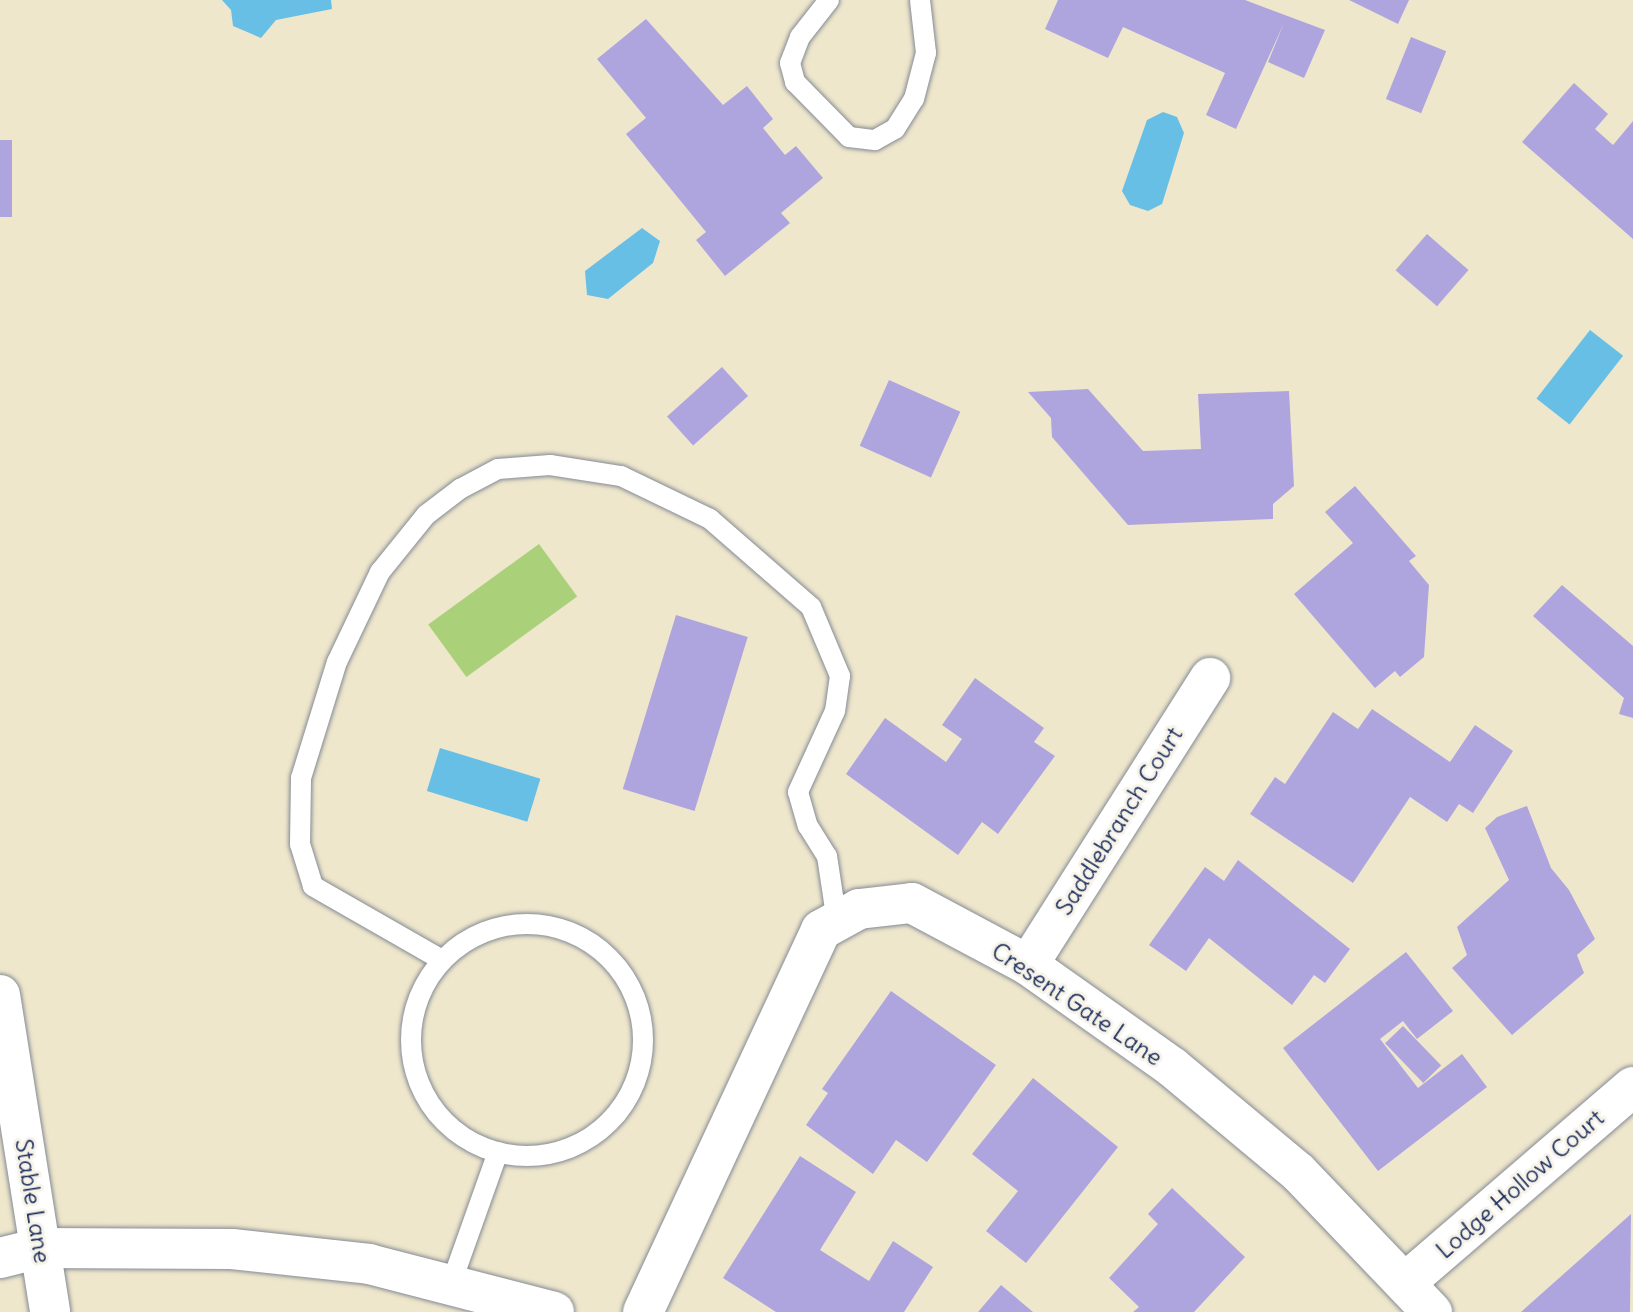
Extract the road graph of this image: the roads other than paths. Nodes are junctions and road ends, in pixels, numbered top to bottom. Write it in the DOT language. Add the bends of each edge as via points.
graph roads {
  1 [pos="829,0"];
  2 [pos="920,0"];
  3 [pos="1210,678"];
  4 [pos="837,922"];
  5 [pos="442,960"];
  6 [pos="1028,965"];
  7 [pos="0,995"];
  8 [pos="1633,1087"];
  9 [pos="498,1152"];
  10 [pos="40,1248"];
  11 [pos="0,1258"];
  12 [pos="1406,1282"];
  13 [pos="451,1284"];
  14 [pos="50,1312"];
  15 [pos="554,1312"];
  16 [pos="643,1312"];
  17 [pos="1432,1312"];
  1 -- 2 [label="lane" via="800,37 790,63 795,82 849,137 875,140 895,129 914,99 926,53"];
  3 -- 6 [label="street, Saddlebranch Court"];
  4 -- 5 [label="lane" via="827,856 808,826 798,792 835,711 840,676 811,607 710,519 621,476 550,465 498,469 426,515 380,572 337,662 301,778 300,844 313,886"];
  4 -- 6 [label="street, Cresent Gate Lane" via="859,909 912,903"];
  4 -- 16 [label="street, Cresent Gate Lane" via="821,930"];
  5 -- 9 [label="lane" via="416,1005 412,1058 433,1108 473,1143"];
  5 -- 9 [label="lane" via="487,930 541,925 592,943 628,984 639,1009 641,1063 619,1112 577,1146 551,1154"];
  6 -- 12 [label="street, Cresent Gate Lane" via="1172,1067 1287,1163"];
  7 -- 10 [label="street, Stable Lane"];
  8 -- 12 [label="street, Lodge Hollow Court"];
  9 -- 13 [label="lane"];
  10 -- 11 [label="street"];
  10 -- 13 [label="street" via="232,1249 369,1264"];
  10 -- 14 [label="street, Stable Lane"];
  12 -- 17 [label="street, Cresent Gate Lane"];
  13 -- 15 [label="street"];
}
